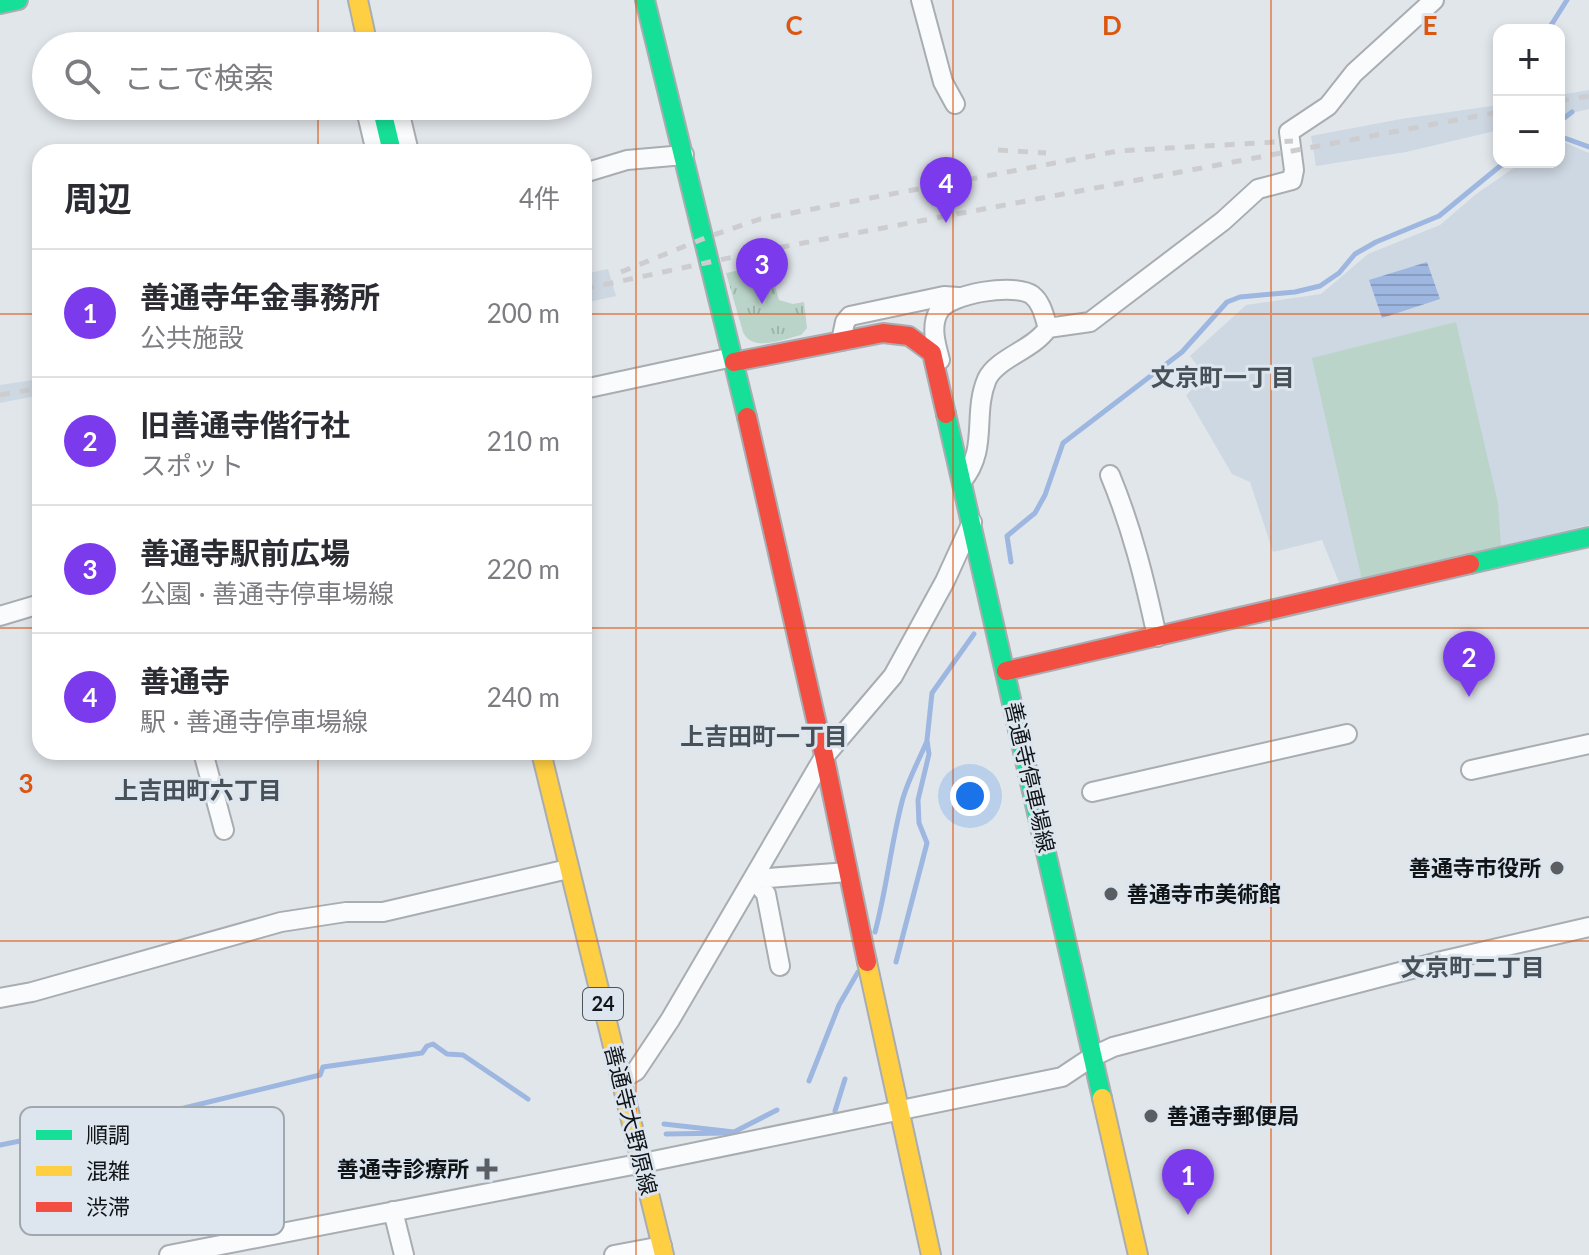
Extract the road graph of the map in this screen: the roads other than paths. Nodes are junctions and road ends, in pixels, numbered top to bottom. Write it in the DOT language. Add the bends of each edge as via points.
graph roads {
  1 [pos="18,0"];
  2 [pos="358,0"];
  3 [pos="645,0"];
  4 [pos="921,0"];
  5 [pos="1434,0"];
  6 [pos="0,4"];
  7 [pos="354,32"];
  8 [pos="365,32"];
  9 [pos="376,32"];
  10 [pos="955,104"];
  11 [pos="368,120"];
  12 [pos="385,120"];
  13 [pos="401,120"];
  14 [pos="374,144"];
  15 [pos="390,144"];
  16 [pos="407,144"];
  17 [pos="684,155"];
  18 [pos="592,171"];
  19 [pos="960,297"];
  20 [pos="1048,328"];
  21 [pos="841,341"];
  22 [pos="733,359"];
  23 [pos="939,382"];
  24 [pos="592,387"];
  25 [pos="979,429"];
  26 [pos="951,434"];
  27 [pos="1110,475"];
  28 [pos="962,481"];
  29 [pos="972,522"];
  30 [pos="1589,537"];
  31 [pos="32,606"];
  32 [pos="0,616"];
  33 [pos="1157,637"];
  34 [pos="1006,671"];
  35 [pos="1347,734"];
  36 [pos="1589,744"];
  37 [pos="824,757"];
  38 [pos="205,760"];
  39 [pos="543,760"];
  40 [pos="1471,770"];
  41 [pos="1092,792"];
  42 [pos="224,830"];
  43 [pos="568,869"];
  44 [pos="848,872"];
  45 [pos="754,879"];
  46 [pos="1589,927"];
  47 [pos="780,966"];
  48 [pos="0,998"];
  49 [pos="1092,1057"];
  50 [pos="622,1079"];
  51 [pos="897,1110"];
  52 [pos="643,1163"];
  53 [pos="393,1211"];
  54 [pos="284,1232"];
  55 [pos="271,1235"];
  56 [pos="663,1250"];
  57 [pos="169,1255"];
  58 [pos="404,1255"];
  59 [pos="614,1255"];
  60 [pos="931,1255"];
  61 [pos="1138,1255"];
  1 -- 6 [label="street"];
  2 -- 7 [label="street"];
  2 -- 8 [label="street"];
  2 -- 9 [label="street"];
  3 -- 17 [label="street"];
  4 -- 10 [label="street" via="943,82"];
  5 -- 20 [label="street" via="1354,73 1328,106 1289,132 1292,180 1258,189 1090,322"];
  11 -- 14 [label="street"];
  12 -- 15 [label="street"];
  13 -- 16 [label="street"];
  17 -- 18 [label="street" via="627,160"];
  17 -- 22 [label="street"];
  19 -- 20 [label="street" via="999,289 1029,292 1040,303"];
  19 -- 21 [label="street" via="850,316"];
  19 -- 23 [label="street" via="937,315"];
  20 -- 25 [label="street" via="1039,341 987,378"];
  21 -- 22 [label="street"];
  21 -- 23 [label="street, 善通寺停車場線" via="883,333 909,336 932,353"];
  22 -- 24 [label="street"];
  22 -- 37 [label="street"];
  23 -- 26 [label="street, 善通寺停車場線"];
  25 -- 26 [label="street" via="968,438"];
  25 -- 28 [label="street" via="973,468"];
  26 -- 28 [label="street, 善通寺停車場線"];
  27 -- 33 [label="street" via="1128,517"];
  28 -- 29 [label="street, 善通寺停車場線"];
  29 -- 34 [label="street, 善通寺停車場線"];
  29 -- 37 [label="street" via="893,676"];
  30 -- 33 [label="street"];
  31 -- 32 [label="street"];
  33 -- 34 [label="street"];
  34 -- 49 [label="street, 善通寺停車場線"];
  35 -- 41 [label="street"];
  36 -- 40 [label="street" via="1523,752"];
  37 -- 44 [label="street"];
  37 -- 45 [label="street"];
  38 -- 42 [label="street"];
  39 -- 43 [label="street, 善通寺大野原線 / 24"];
  43 -- 48 [label="street" via="383,912 281,922"];
  43 -- 50 [label="street, 善通寺大野原線 / 24"];
  44 -- 45 [label="street"];
  44 -- 51 [label="street"];
  45 -- 47 [label="street" via="766,894"];
  45 -- 50 [label="street" via="643,1062"];
  46 -- 49 [label="street" via="1113,1047"];
  49 -- 51 [label="street" via="1062,1077"];
  49 -- 61 [label="street, 善通寺停車場線"];
  50 -- 52 [label="street, 善通寺大野原線 / 24"];
  51 -- 52 [label="street"];
  51 -- 60 [label="street"];
  52 -- 53 [label="street"];
  52 -- 56 [label="street, 善通寺大野原線 / 24"];
  53 -- 54 [label="street"];
  53 -- 58 [label="street"];
  55 -- 57 [label="street"];
  56 -- 59 [label="street"];
}
